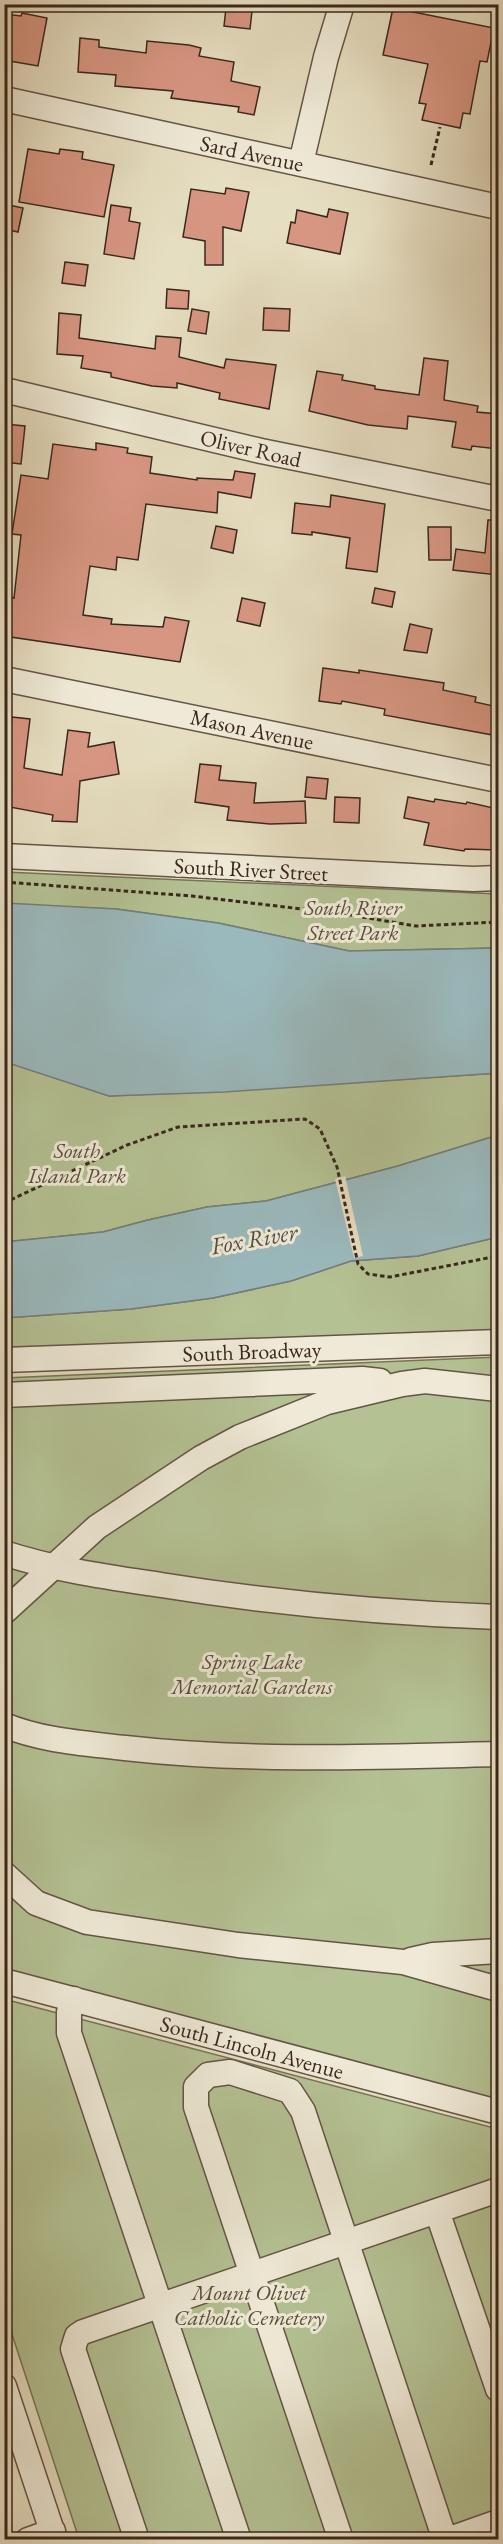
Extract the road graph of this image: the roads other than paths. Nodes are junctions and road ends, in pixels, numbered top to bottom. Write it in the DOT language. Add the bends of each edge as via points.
graph roads {
  1 [pos="342,4"];
  2 [pos="4,99"];
  3 [pos="301,164"];
  4 [pos="498,207"];
  5 [pos="4,390"];
  6 [pos="498,499"];
  7 [pos="4,679"];
  8 [pos="498,780"];
  9 [pos="4,856"];
  10 [pos="498,878"];
  11 [pos="498,1342"];
  12 [pos="4,1360"];
  13 [pos="402,1384"];
  14 [pos="498,1389"];
  15 [pos="4,1395"];
  16 [pos="4,1553"];
  17 [pos="54,1569"];
  18 [pos="4,1612"];
  19 [pos="498,1617"];
  20 [pos="4,1725"];
  21 [pos="498,1754"];
  22 [pos="4,1874"];
  23 [pos="498,1951"];
  24 [pos="403,1962"];
  25 [pos="4,1981"];
  26 [pos="498,1989"];
  27 [pos="74,2000"];
  28 [pos="498,2112"];
  29 [pos="498,2190"];
  30 [pos="437,2211"];
  31 [pos="345,2242"];
  32 [pos="252,2274"];
  33 [pos="160,2306"];
  34 [pos="4,2386"];
  35 [pos="498,2389"];
  36 [pos="498,2522"];
  37 [pos="54,2535"];
  38 [pos="28,2540"];
  39 [pos="137,2540"];
  40 [pos="239,2540"];
  41 [pos="341,2540"];
  42 [pos="446,2540"];
  1 -- 3 [label="street"];
  2 -- 3 [label="street, Sard Avenue"];
  3 -- 4 [label="street, Sard Avenue"];
  5 -- 6 [label="street, Oliver Road" via="261,452"];
  7 -- 8 [label="street, Mason Avenue"];
  9 -- 10 [label="street, South River Street"];
  11 -- 12 [label="street, South Broadway"];
  13 -- 14 [label="street" via="425,1381"];
  13 -- 15 [label="street" via="362,1378"];
  13 -- 17 [label="street" via="316,1406 251,1432 201,1458 97,1527"];
  16 -- 17 [label="street"];
  17 -- 18 [label="street"];
  17 -- 19 [label="street" via="248,1599"];
  20 -- 21 [label="street" via="46,1738 167,1753 276,1758"];
  22 -- 24 [label="street" via="36,1903 87,1922 238,1945"];
  23 -- 24 [label="street" via="433,1955"];
  24 -- 26 [label="street"];
  25 -- 27 [label="street, South Lincoln Avenue"];
  27 -- 28 [label="street, South Lincoln Avenue"];
  27 -- 33 [label="street" via="69,2012 69,2033"];
  29 -- 30 [label="street"];
  30 -- 31 [label="street"];
  30 -- 35 [label="street"];
  31 -- 32 [label="street"];
  31 -- 32 [label="street" via="296,2099 280,2086 230,2072 208,2075 196,2087 196,2108"];
  31 -- 42 [label="street"];
  32 -- 33 [label="street"];
  32 -- 41 [label="street"];
  33 -- 39 [label="street" via="83,2332 77,2336 73,2349"];
  33 -- 40 [label="street"];
  34 -- 37 [label="street"];
  36 -- 42 [label="street"];
  37 -- 38 [label="street"];
}
